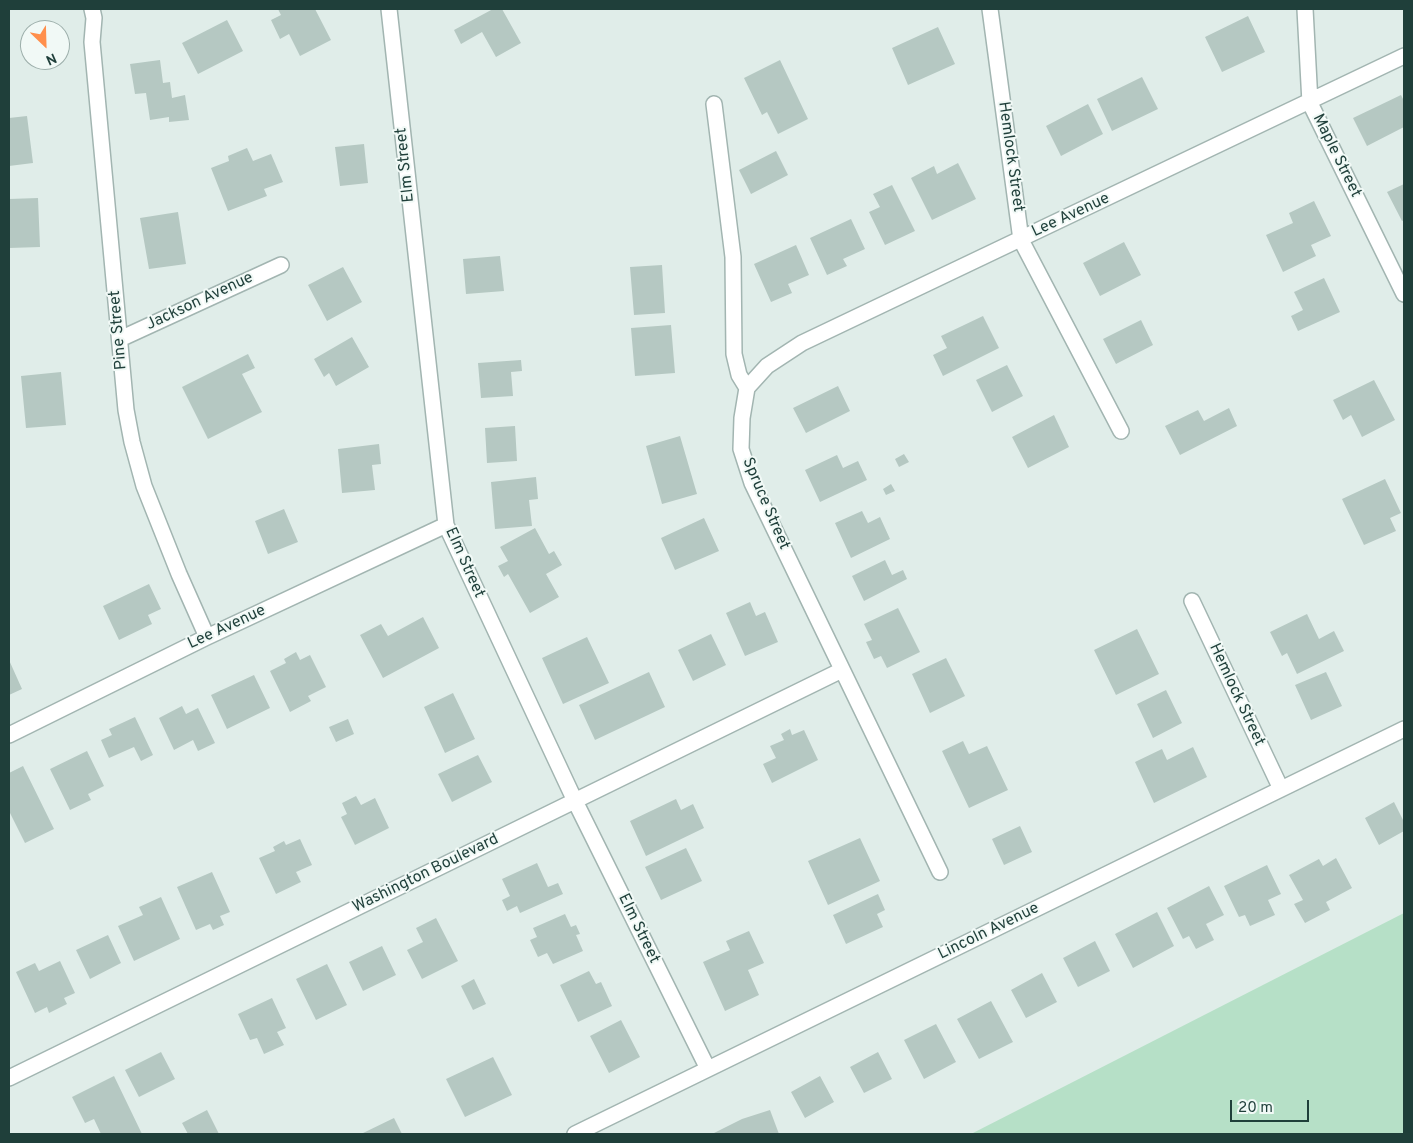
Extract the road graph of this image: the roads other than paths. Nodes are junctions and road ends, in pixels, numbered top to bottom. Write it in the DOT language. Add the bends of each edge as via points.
graph roads {
  1 [pos="389,9"];
  2 [pos="990,9"];
  3 [pos="1305,9"];
  4 [pos="97,12"];
  5 [pos="1404,56"];
  6 [pos="1310,102"];
  7 [pos="714,104"];
  8 [pos="1021,240"];
  9 [pos="281,265"];
  10 [pos="1404,294"];
  11 [pos="120,340"];
  12 [pos="747,388"];
  13 [pos="1121,431"];
  14 [pos="446,525"];
  15 [pos="1192,601"];
  16 [pos="207,637"];
  17 [pos="842,670"];
  18 [pos="1404,730"];
  19 [pos="9,735"];
  20 [pos="1281,789"];
  21 [pos="575,801"];
  22 [pos="940,872"];
  23 [pos="708,1069"];
  24 [pos="9,1078"];
  25 [pos="575,1134"];
  1 -- 14 [label="street, Elm Street"];
  2 -- 8 [label="street, Hemlock Street"];
  3 -- 6 [label="street, Maple Street"];
  4 -- 11 [label="street, Pine Street" via="92,42"];
  5 -- 6 [label="street, Lee Avenue"];
  6 -- 8 [label="street, Lee Avenue"];
  6 -- 10 [label="street, Maple Street"];
  7 -- 12 [label="street" via="733,257 734,354 739,375"];
  8 -- 12 [label="street, Lee Avenue" via="802,343 768,366"];
  8 -- 13 [label="street, Hemlock Street"];
  9 -- 11 [label="street, Jackson Avenue"];
  11 -- 16 [label="street, Pine Street" via="126,410 144,486"];
  12 -- 17 [label="street, Spruce Street" via="741,449 752,483"];
  14 -- 16 [label="street, Lee Avenue"];
  14 -- 21 [label="street, Elm Street"];
  15 -- 20 [label="street, Hemlock Street"];
  16 -- 19 [label="street, Lee Avenue"];
  17 -- 21 [label="street, Washington Boulevard"];
  17 -- 22 [label="street, Spruce Street"];
  18 -- 20 [label="street, Lincoln Avenue"];
  20 -- 23 [label="street, Lincoln Avenue"];
  21 -- 23 [label="street, Elm Street"];
  21 -- 24 [label="street, Washington Boulevard"];
  23 -- 25 [label="street, Lincoln Avenue"];
}
